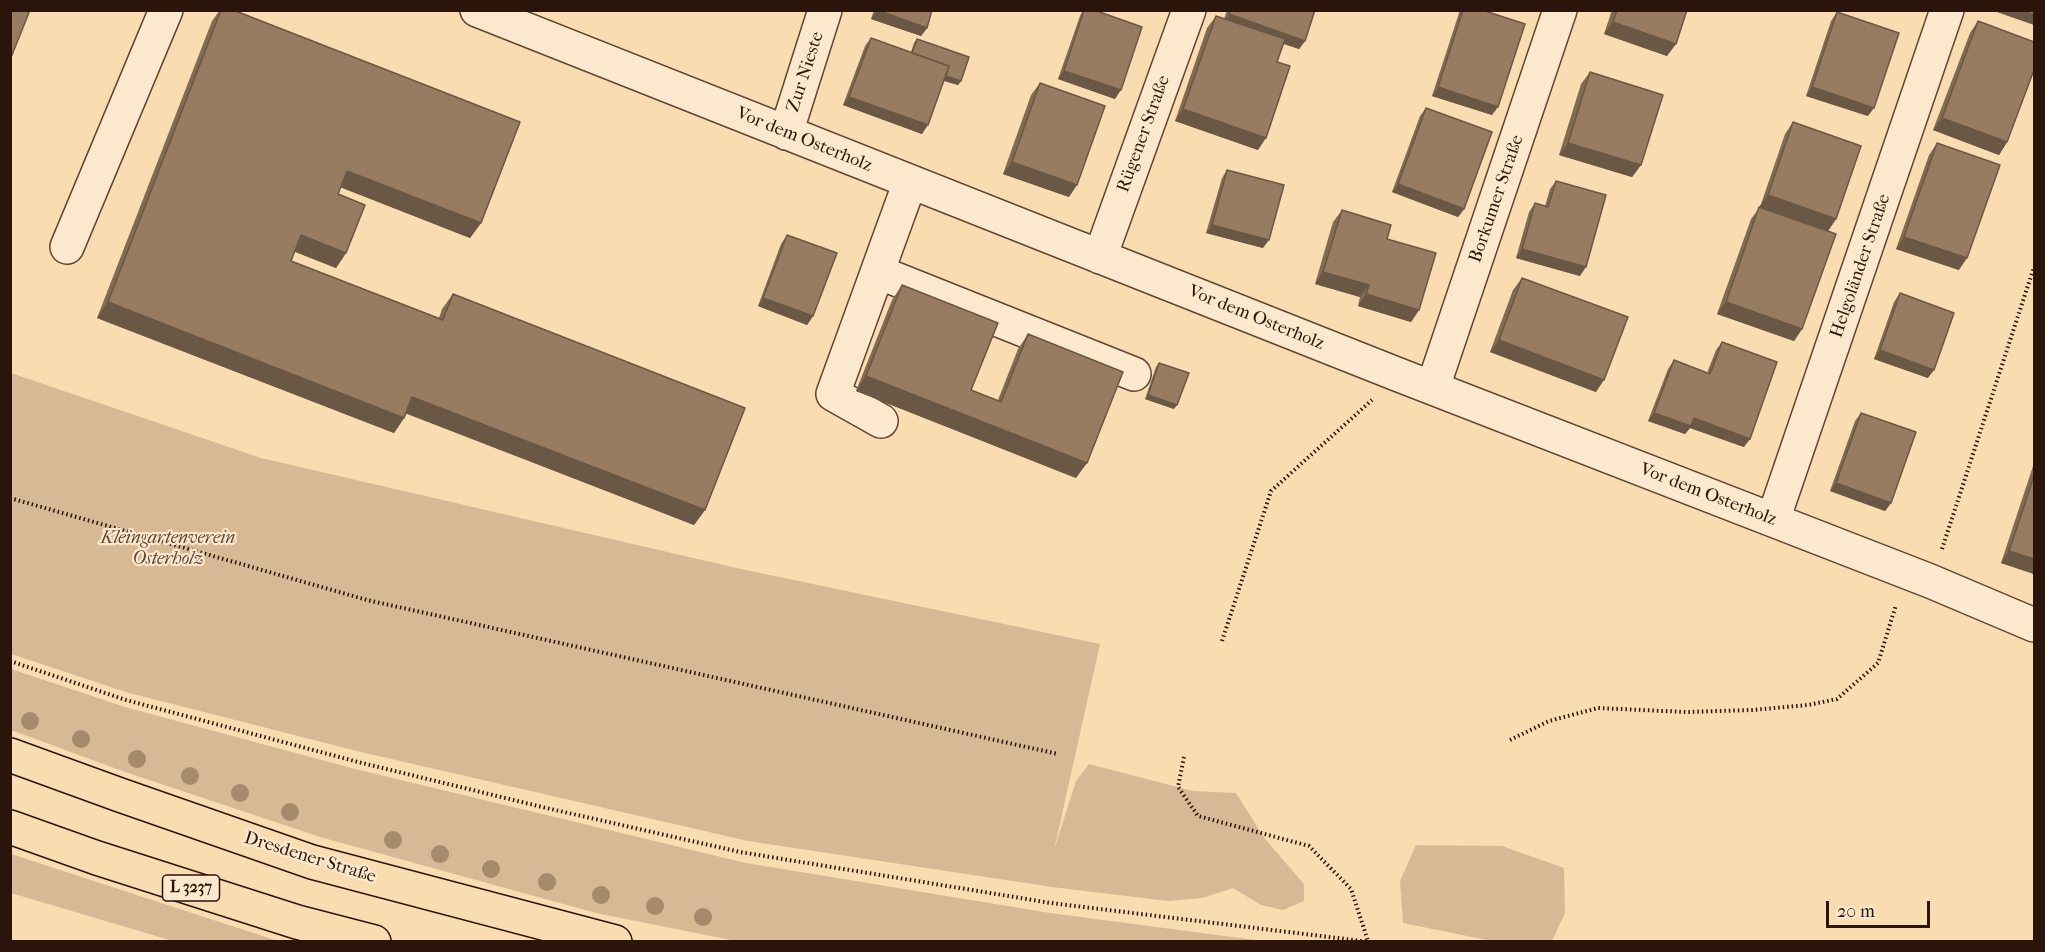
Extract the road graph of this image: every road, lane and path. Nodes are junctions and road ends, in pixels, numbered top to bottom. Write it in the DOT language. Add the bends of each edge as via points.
graph roads {
  1 [pos="166,10"];
  2 [pos="477,10"];
  3 [pos="825,10"];
  4 [pos="1189,10"];
  5 [pos="1560,10"];
  6 [pos="1947,10"];
  7 [pos="786,133"];
  8 [pos="910,182"];
  9 [pos="67,247"];
  10 [pos="1100,257"];
  11 [pos="2034,267"];
  12 [pos="878,272"];
  13 [pos="1134,374"];
  14 [pos="1400,375"];
  15 [pos="1433,387"];
  16 [pos="881,421"];
  17 [pos="10,498"];
  18 [pos="1773,520"];
  19 [pos="1918,577"];
  20 [pos="2034,625"];
  21 [pos="1222,641"];
  22 [pos="10,662"];
  23 [pos="1510,740"];
  24 [pos="1058,754"];
  25 [pos="10,755"];
  26 [pos="1184,757"];
  27 [pos="10,827"];
  28 [pos="1369,941"];
  29 [pos="374,942"];
  30 [pos="615,942"];
  1 -- 9 [label="street"];
  2 -- 7 [label="street, Vor dem Osterholz"];
  3 -- 7 [label="street, Zur Nieste"];
  4 -- 10 [label="street, Rügener Straße"];
  5 -- 15 [label="street, Borkumer Straße"];
  6 -- 18 [label="street, Helgoländer Straße"];
  7 -- 8 [label="street, Vor dem Osterholz"];
  8 -- 10 [label="street, Vor dem Osterholz"];
  8 -- 12 [label="street"];
  10 -- 14 [label="street, Vor dem Osterholz"];
  11 -- 19 [label="path"];
  12 -- 13 [label="street"];
  12 -- 16 [label="street" via="833,394"];
  14 -- 15 [label="street, Vor dem Osterholz"];
  14 -- 21 [label="path" via="1271,491"];
  15 -- 18 [label="street, Vor dem Osterholz"];
  17 -- 24 [label="path" via="367,600"];
  18 -- 19 [label="street, Vor dem Osterholz"];
  19 -- 20 [label="street, Vor dem Osterholz"];
  19 -- 23 [label="path" via="1878,663 1837,699 1752,710 1598,708 1549,721"];
  22 -- 28 [label="path" via="126,700 347,759 740,852 1052,903"];
  25 -- 30 [label="main road, Dresdener Straße" via="312,862"];
  26 -- 28 [label="path" via="1178,788 1198,816 1309,846 1351,889"];
  27 -- 29 [label="main road, L 3237" via="297,922"];
}
